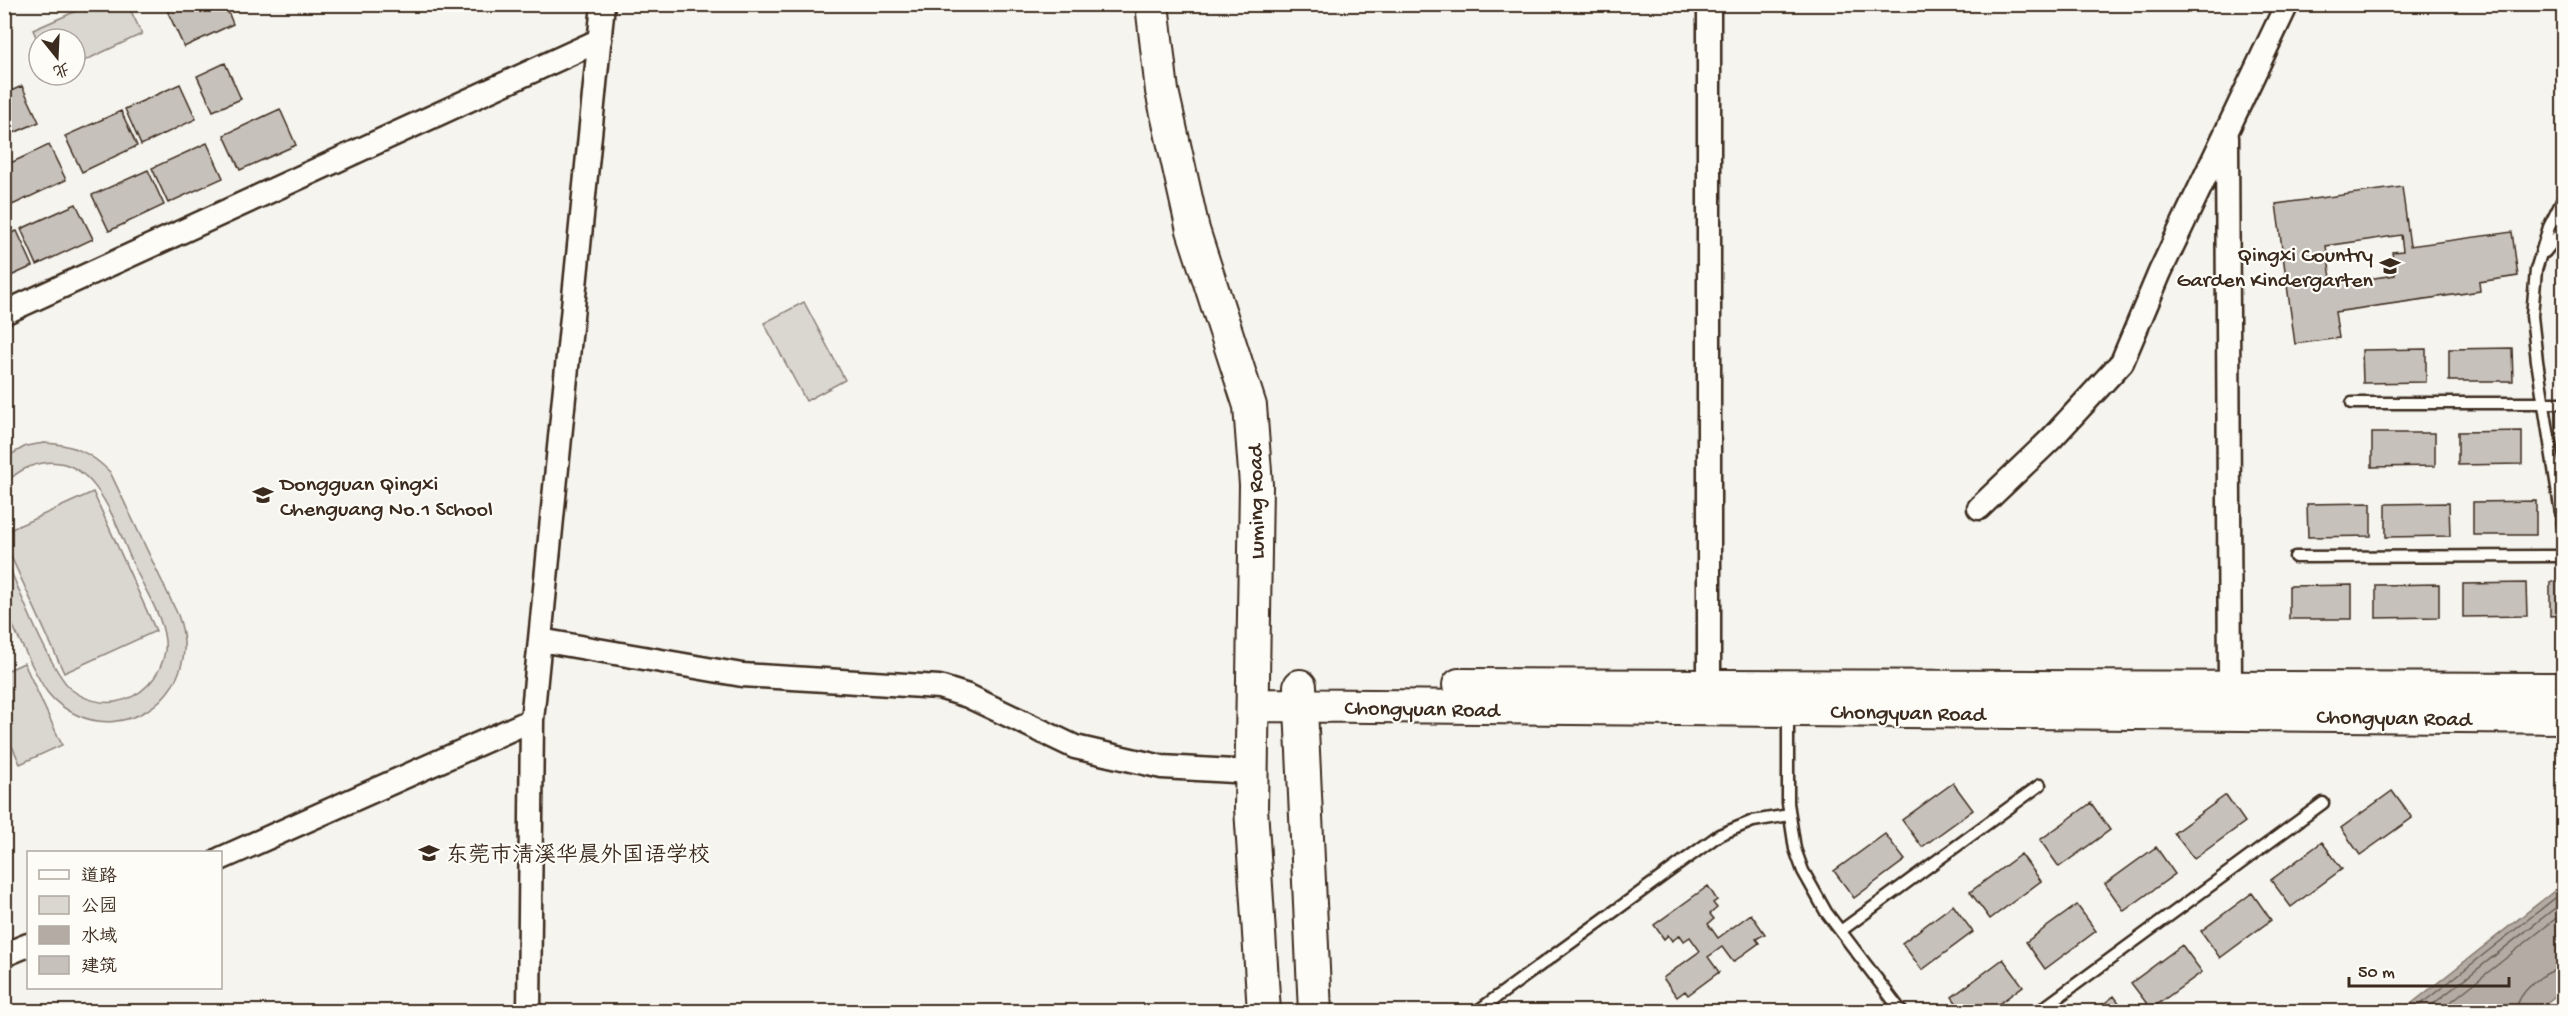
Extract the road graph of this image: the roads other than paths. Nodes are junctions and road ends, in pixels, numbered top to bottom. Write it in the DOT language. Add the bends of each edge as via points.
graph roads {
  1 [pos="603,4"];
  2 [pos="1152,4"];
  3 [pos="1709,4"];
  4 [pos="2287,4"];
  5 [pos="600,40"];
  6 [pos="2227,130"];
  7 [pos="2564,197"];
  8 [pos="2564,228"];
  9 [pos="2536,270"];
  10 [pos="4,314"];
  11 [pos="2352,403"];
  12 [pos="2543,403"];
  13 [pos="2564,403"];
  14 [pos="1979,508"];
  15 [pos="2564,532"];
  16 [pos="2564,556"];
  17 [pos="2295,557"];
  18 [pos="540,640"];
  19 [pos="1709,686"];
  20 [pos="2230,688"];
  21 [pos="2564,689"];
  22 [pos="1254,695"];
  23 [pos="1301,695"];
  24 [pos="1788,710"];
  25 [pos="2564,717"];
  26 [pos="532,720"];
  27 [pos="1251,772"];
  28 [pos="2040,786"];
  29 [pos="2323,803"];
  30 [pos="1789,815"];
  31 [pos="222,858"];
  32 [pos="1842,930"];
  33 [pos="27,945"];
  34 [pos="4,956"];
  35 [pos="529,1011"];
  36 [pos="1264,1011"];
  37 [pos="1315,1011"];
  38 [pos="1476,1011"];
  39 [pos="1902,1011"];
  40 [pos="2038,1011"];
  1 -- 5 [label="street"];
  2 -- 22 [label="street, Luming Road" via="1162,91 1193,230 1250,406 1256,485"];
  3 -- 19 [label="street"];
  4 -- 6 [label="street"];
  5 -- 10 [label="street"];
  5 -- 18 [label="street"];
  6 -- 14 [label="street" via="2122,362 2051,439"];
  6 -- 20 [label="street"];
  7 -- 9 [label="lane" via="2548,227"];
  8 -- 9 [label="lane" via="2551,242"];
  9 -- 12 [label="lane" via="2532,316"];
  11 -- 12 [label="lane"];
  12 -- 13 [label="lane"];
  12 -- 15 [label="lane"];
  16 -- 17 [label="lane"];
  18 -- 26 [label="street"];
  18 -- 27 [label="street" via="742,675 939,687 968,696 1075,747 1162,767"];
  19 -- 20 [label="street, Chongyuan Road"];
  19 -- 23 [label="street, Chongyuan Road"];
  20 -- 21 [label="street, Chongyuan Road"];
  22 -- 23 [label="street, Chongyuan Road"];
  22 -- 27 [label="street, Luming Road"];
  23 -- 24 [label="street, Chongyuan Road"];
  23 -- 37 [label="street"];
  24 -- 25 [label="street, Chongyuan Road"];
  24 -- 30 [label="lane"];
  26 -- 31 [label="street"];
  26 -- 35 [label="street"];
  27 -- 36 [label="street, Luming Road"];
  28 -- 32 [label="lane"];
  29 -- 40 [label="lane"];
  30 -- 32 [label="lane" via="1803,871"];
  30 -- 38 [label="lane" via="1753,821 1719,835"];
  32 -- 39 [label="lane"];
  33 -- 34 [label="street"];
}
